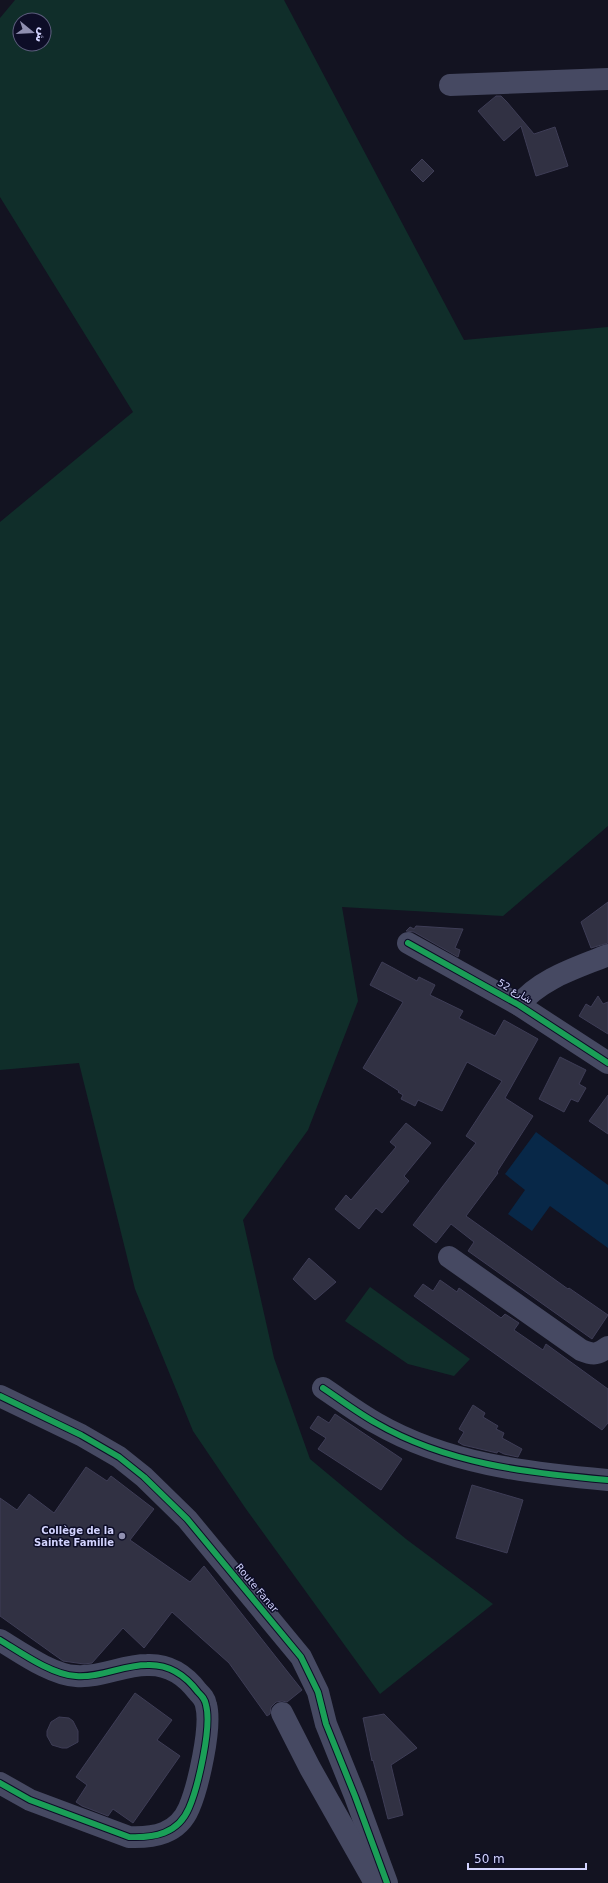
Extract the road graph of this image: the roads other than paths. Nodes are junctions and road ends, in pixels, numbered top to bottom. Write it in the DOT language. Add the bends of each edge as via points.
graph roads {
  1 [pos="608,79"];
  2 [pos="450,85"];
  3 [pos="408,942"];
  4 [pos="608,955"];
  5 [pos="519,1005"];
  6 [pos="608,1063"];
  7 [pos="449,1258"];
  8 [pos="608,1347"];
  9 [pos="323,1388"];
  10 [pos="0,1396"];
  11 [pos="608,1480"];
  12 [pos="0,1640"];
  13 [pos="282,1713"];
  14 [pos="0,1784"];
  15 [pos="375,1883"];
  16 [pos="387,1883"];
  1 -- 2 [label="street"];
  3 -- 5 [label="street, شارع 52"];
  4 -- 5 [label="street" via="564,972 537,987"];
  5 -- 6 [label="street, شارع 52"];
  7 -- 8 [label="street" via="581,1350 592,1354 600,1353"];
  9 -- 11 [label="street" via="377,1424 415,1442 471,1461 533,1473"];
  10 -- 16 [label="street, Route Fanar" via="81,1435 119,1457 144,1477 187,1519 301,1657 318,1692 326,1724"];
  12 -- 14 [label="street" via="34,1661 75,1676 148,1665 161,1666 182,1675 193,1685 207,1706 207,1728 193,1800 185,1817 174,1829 160,1835 146,1838 122,1834 30,1800"];
  13 -- 15 [label="street"];
}
